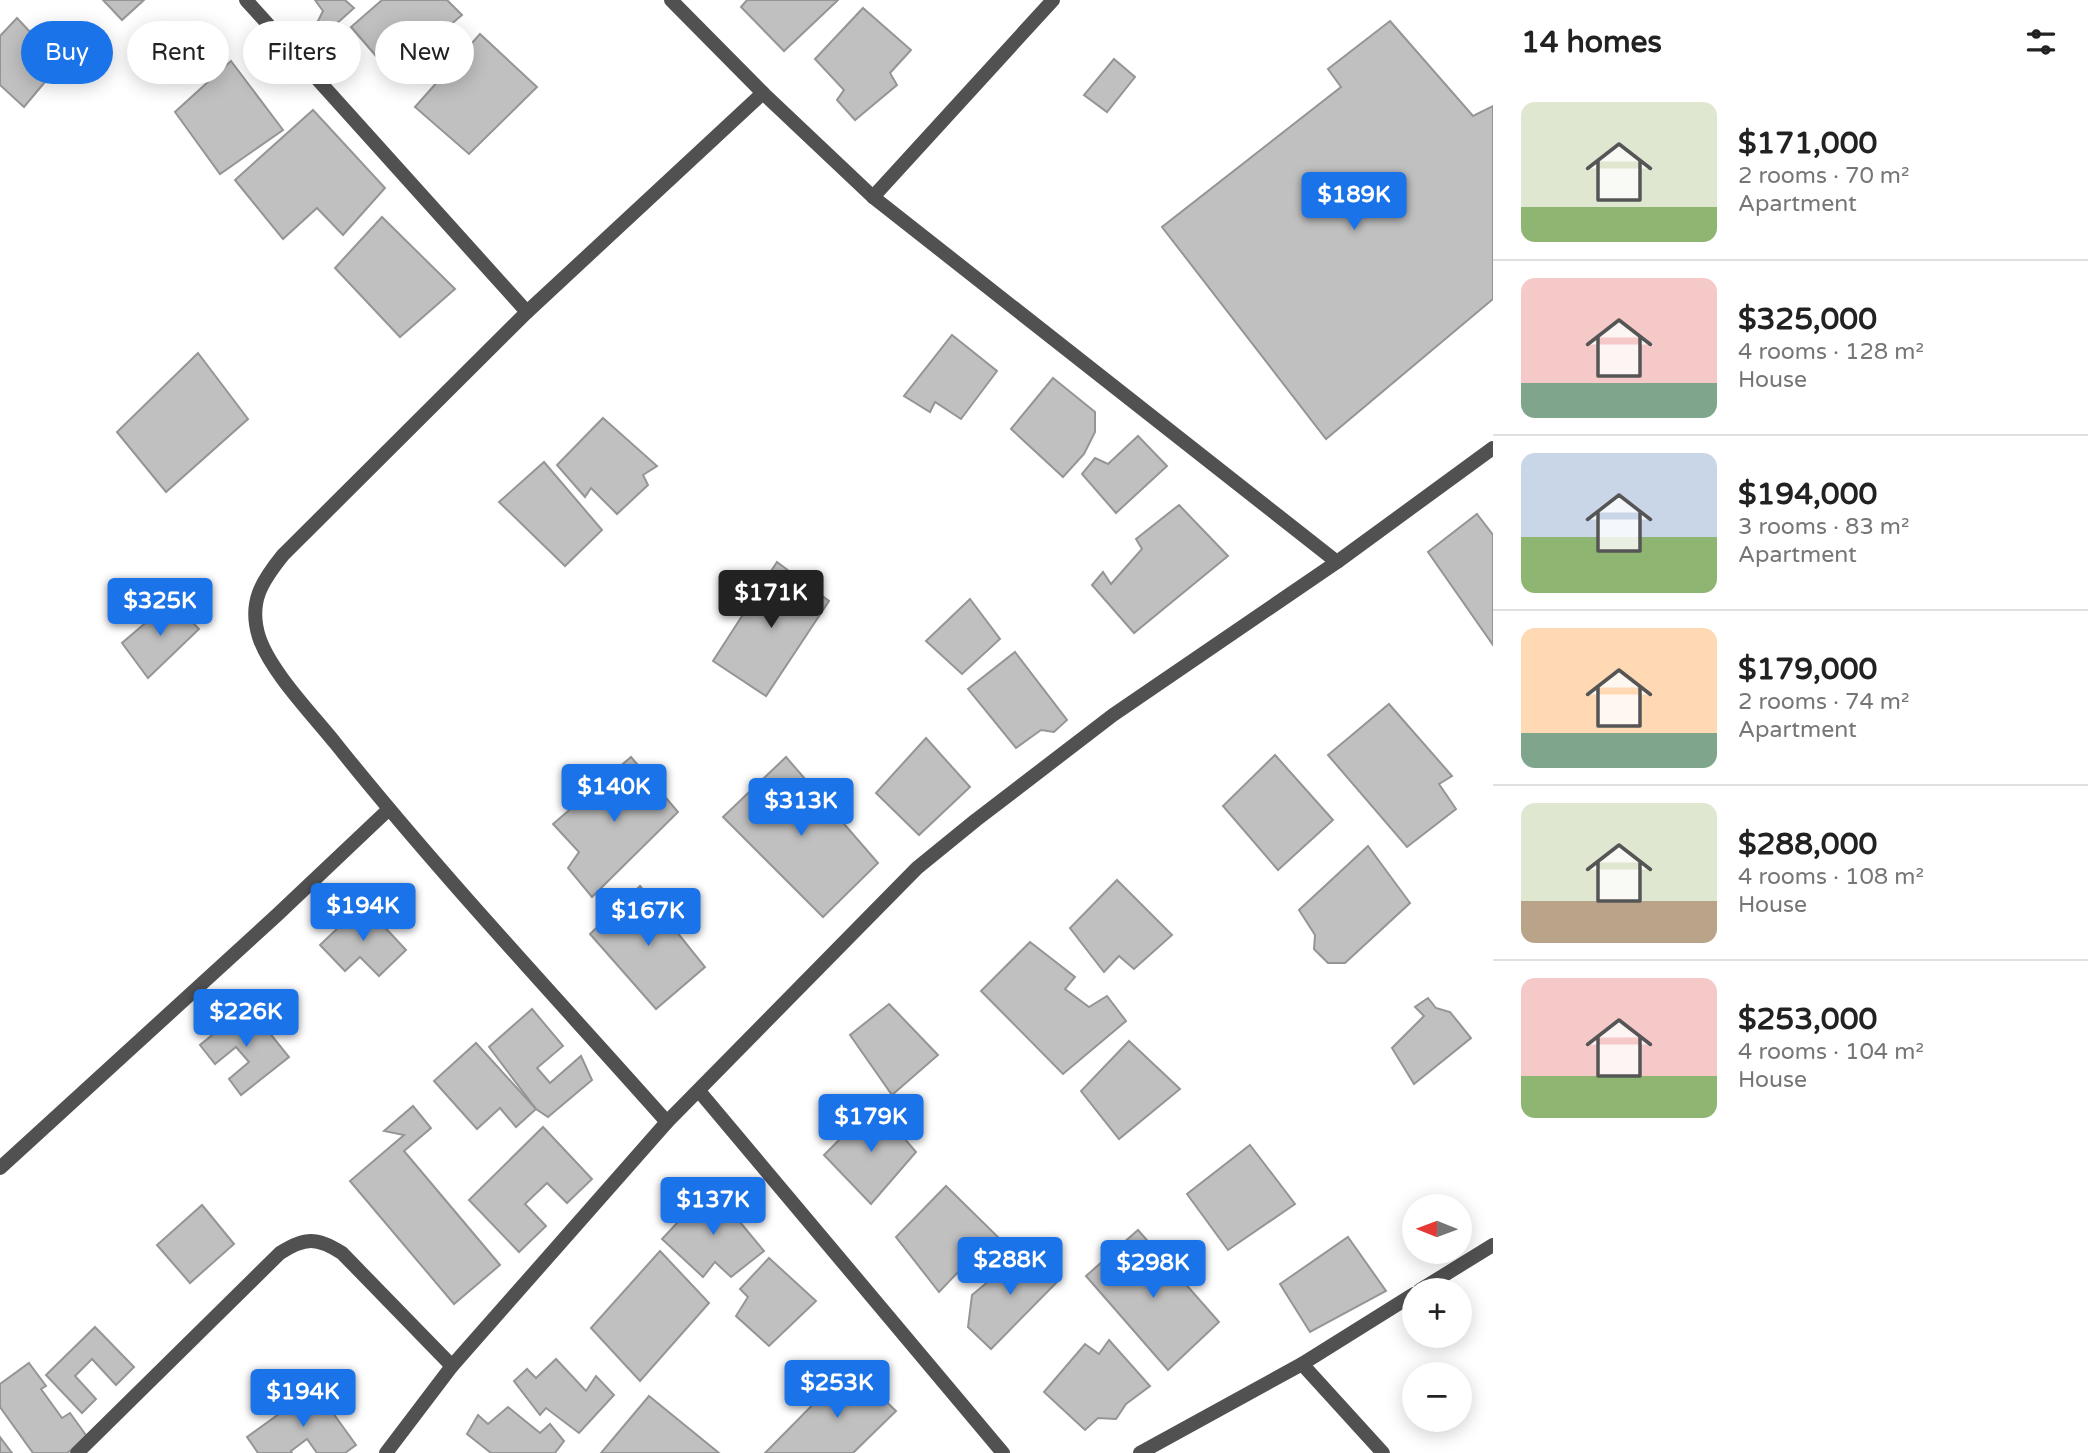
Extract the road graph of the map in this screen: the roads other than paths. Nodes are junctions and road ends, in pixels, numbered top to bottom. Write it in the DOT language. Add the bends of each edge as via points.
graph roads {
  1 [pos="246,0"];
  2 [pos="671,0"];
  3 [pos="1053,0"];
  4 [pos="763,93"];
  5 [pos="873,197"];
  6 [pos="527,312"];
  7 [pos="1493,448"];
  8 [pos="1337,562"];
  9 [pos="389,809"];
  10 [pos="699,1091"];
  11 [pos="667,1122"];
  12 [pos="0,1168"];
  13 [pos="1493,1245"];
  14 [pos="1439,1278"];
  15 [pos="1402,1302"];
  16 [pos="1302,1364"];
  17 [pos="452,1366"];
  18 [pos="77,1453"];
  19 [pos="386,1453"];
  20 [pos="1003,1453"];
  21 [pos="1140,1453"];
  22 [pos="1383,1453"];
  1 -- 6 [label="street"];
  2 -- 4 [label="street"];
  3 -- 5 [label="street"];
  4 -- 5 [label="street"];
  4 -- 6 [label="street"];
  5 -- 8 [label="street"];
  6 -- 9 [label="street" via="263,580 255,609 266,655"];
  7 -- 8 [label="street"];
  8 -- 10 [label="street" via="1113,715 917,868"];
  9 -- 11 [label="street"];
  9 -- 12 [label="street"];
  10 -- 11 [label="street"];
  10 -- 20 [label="street"];
  11 -- 17 [label="street"];
  13 -- 14 [label="street"];
  15 -- 16 [label="street"];
  16 -- 21 [label="street"];
  16 -- 22 [label="street"];
  17 -- 18 [label="street" via="342,1252 313,1240 297,1242 280,1253"];
  17 -- 19 [label="street"];
}
